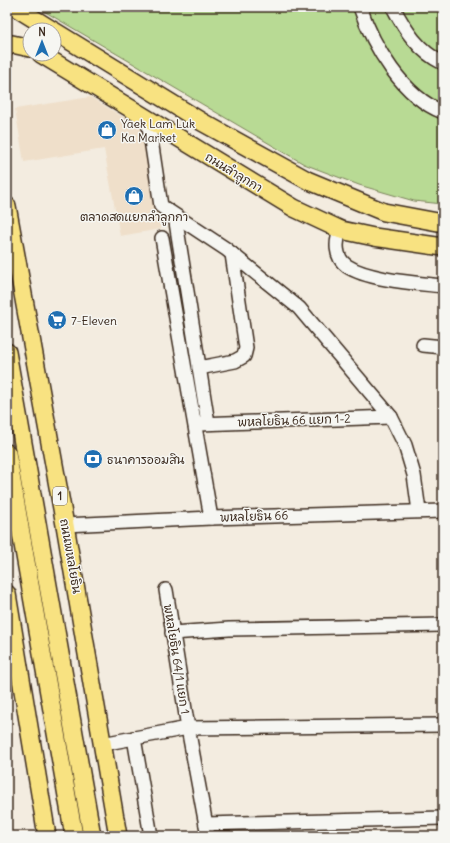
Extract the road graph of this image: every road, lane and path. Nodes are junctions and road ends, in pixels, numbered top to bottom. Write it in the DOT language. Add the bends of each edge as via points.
graph roads {
  1 [pos="14,7"];
  2 [pos="360,7"];
  3 [pos="393,7"];
  4 [pos="38,22"];
  5 [pos="62,36"];
  6 [pos="7,46"];
  7 [pos="22,46"];
  8 [pos="54,62"];
  9 [pos="443,63"];
  10 [pos="443,112"];
  11 [pos="148,120"];
  12 [pos="7,206"];
  13 [pos="175,216"];
  14 [pos="443,223"];
  15 [pos="341,230"];
  16 [pos="162,238"];
  17 [pos="443,247"];
  18 [pos="232,254"];
  19 [pos="443,286"];
  20 [pos="423,345"];
  21 [pos="443,347"];
  22 [pos="7,352"];
  23 [pos="199,368"];
  24 [pos="392,417"];
  25 [pos="202,424"];
  26 [pos="7,453"];
  27 [pos="419,511"];
  28 [pos="443,511"];
  29 [pos="211,518"];
  30 [pos="65,525"];
  31 [pos="166,590"];
  32 [pos="8,601"];
  33 [pos="443,625"];
  34 [pos="172,633"];
  35 [pos="12,657"];
  36 [pos="443,725"];
  37 [pos="188,728"];
  38 [pos="134,738"];
  39 [pos="102,744"];
  40 [pos="110,790"];
  41 [pos="41,797"];
  42 [pos="443,818"];
  43 [pos="207,830"];
  44 [pos="47,836"];
  45 [pos="52,836"];
  46 [pos="74,836"];
  47 [pos="92,836"];
  48 [pos="112,836"];
  49 [pos="118,836"];
  50 [pos="150,836"];
  1 -- 4 [label="main road"];
  2 -- 10 [label="street" via="372,39 393,71 406,86 435,109"];
  3 -- 9 [label="street" via="402,25 422,50"];
  5 -- 14 [label="main road" via="202,122 307,180 384,212"];
  6 -- 7 [label="main road" via="12,44"];
  8 -- 11 [label="main road, ถนนลำลูกกา"];
  11 -- 13 [label="street" via="161,206"];
  11 -- 15 [label="main road, ถนนลำลูกกา" via="294,208"];
  12 -- 30 [label="main road, ถนนพหลโยธิน / 1"];
  13 -- 18 [label="street"];
  13 -- 23 [label="street"];
  15 -- 17 [label="main road, ถนนลำลูกกา"];
  15 -- 19 [label="street" via="337,248 346,265 377,277"];
  16 -- 25 [label="street"];
  18 -- 23 [label="street" via="246,348 244,356 235,361"];
  18 -- 24 [label="street" via="298,308"];
  20 -- 21 [label="street"];
  22 -- 47 [label="main road"];
  23 -- 25 [label="street"];
  24 -- 25 [label="street, พหลโยธิน 66 แยก 1-2"];
  24 -- 27 [label="street" via="405,445 414,475"];
  25 -- 29 [label="street"];
  26 -- 46 [label="main road"];
  27 -- 28 [label="street, พหลโยธิน 66"];
  27 -- 29 [label="street, พหลโยธิน 66"];
  29 -- 30 [label="street, พหลโยธิน 66"];
  30 -- 39 [label="main road, ถนนพหลโยธิน / 1"];
  31 -- 34 [label="street, พหลโยธิน 64/1 แยก 1"];
  32 -- 35 [label="main road"];
  33 -- 34 [label="street" via="229,629"];
  34 -- 37 [label="street, พหลโยธิน 64/1 แยก 1"];
  35 -- 41 [label="main road"];
  36 -- 37 [label="street"];
  37 -- 38 [label="street"];
  37 -- 43 [label="street, พหลโยธิน 64/1 แยก 1"];
  38 -- 39 [label="street"];
  38 -- 50 [label="street"];
  39 -- 40 [label="main road, ถนนพหลโยธิน / 1"];
  40 -- 48 [label="main road"];
  40 -- 49 [label="main road, ถนนพหลโยธิน / 1"];
  41 -- 44 [label="main road"];
  41 -- 45 [label="main road"];
  42 -- 43 [label="street"];
}
